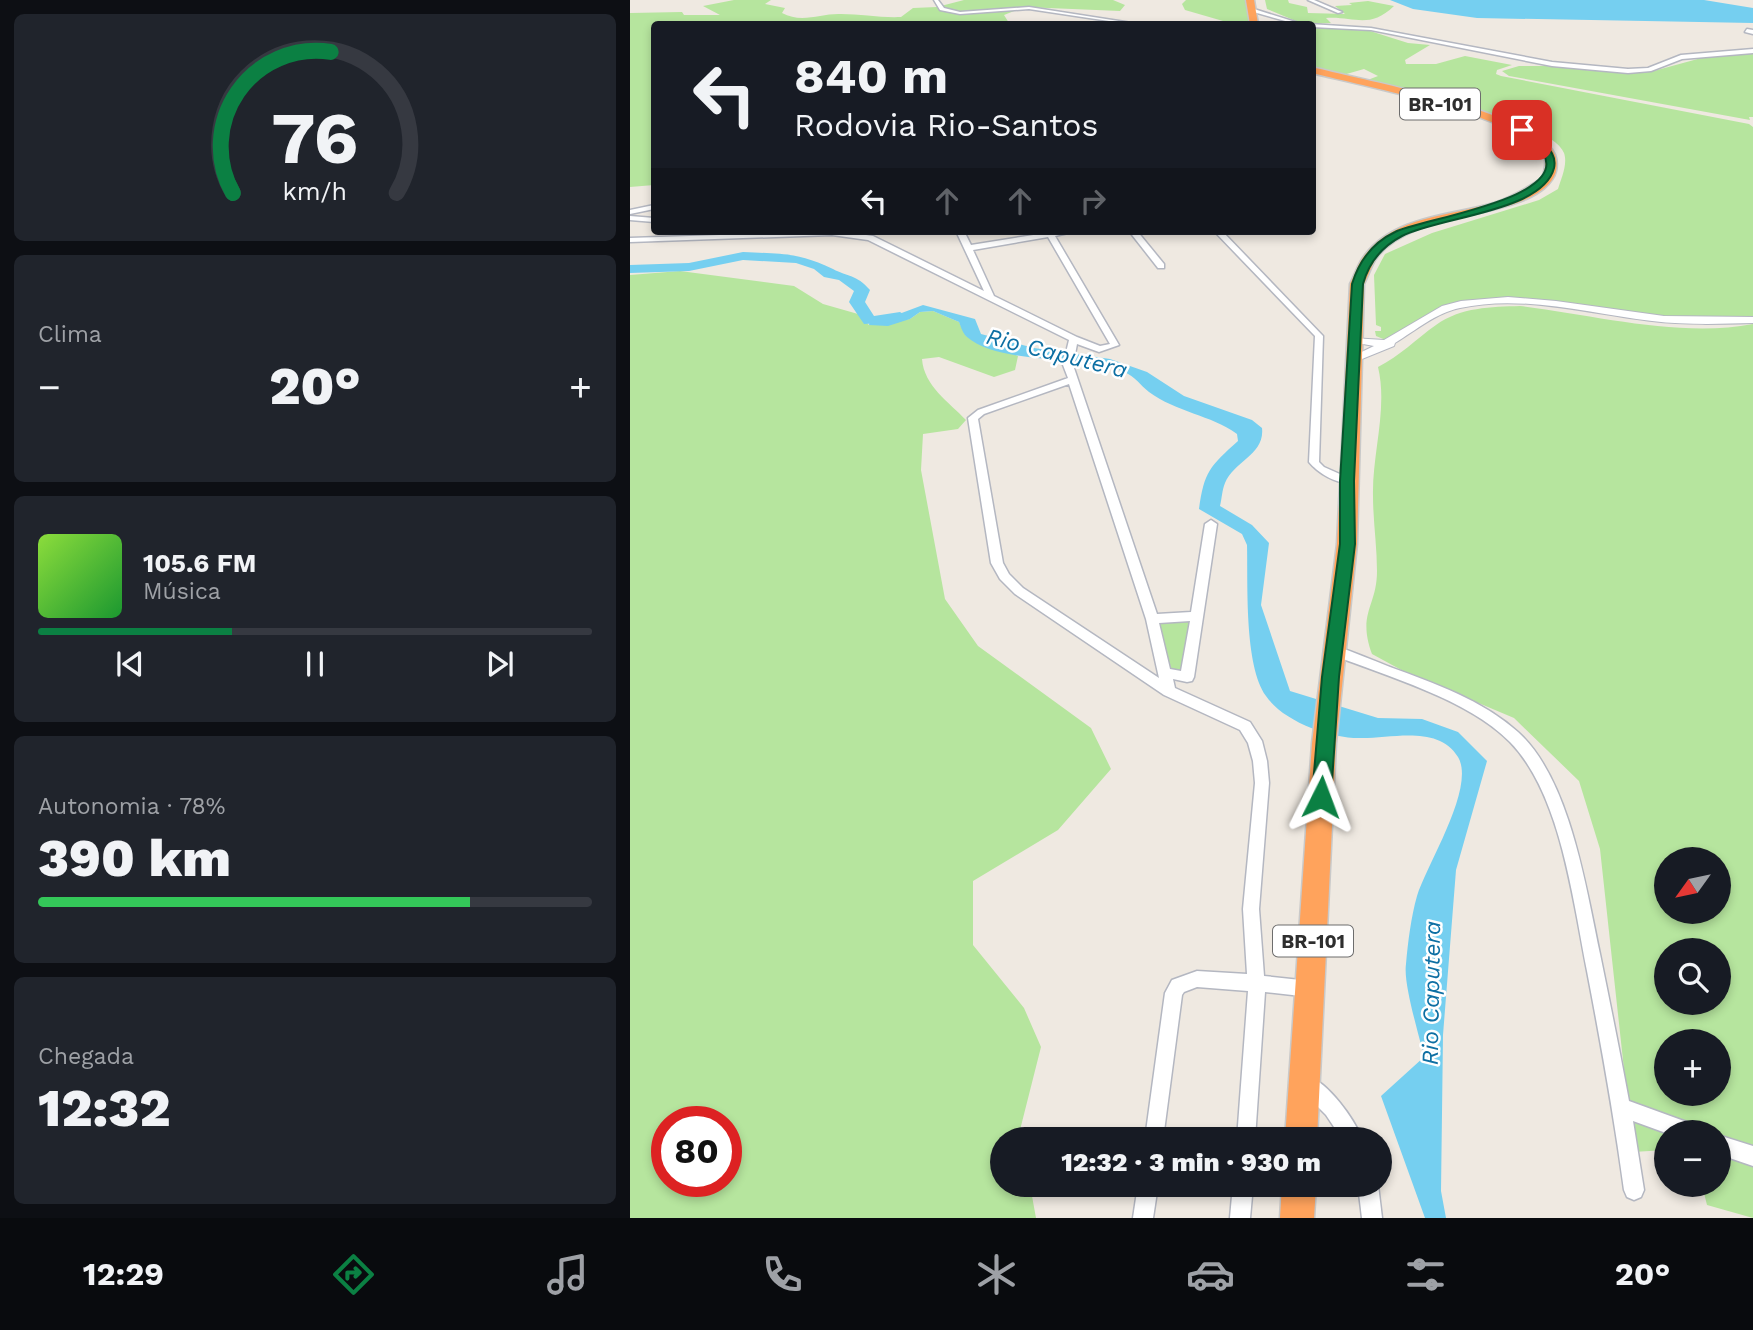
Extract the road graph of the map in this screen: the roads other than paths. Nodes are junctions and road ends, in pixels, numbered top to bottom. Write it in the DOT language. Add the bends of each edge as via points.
graph roads {
  1 [pos="936,0"];
  2 [pos="1310,0"];
  3 [pos="1251,5"];
  4 [pos="1340,12"];
  5 [pos="1116,21"];
  6 [pos="1292,21"];
  7 [pos="1316,25"];
  8 [pos="1753,51"];
  9 [pos="1316,71"];
  10 [pos="651,208"];
  11 [pos="630,212"];
  12 [pos="630,218"];
  13 [pos="651,220"];
  14 [pos="762,235"];
  15 [pos="852,235"];
  16 [pos="879,235"];
  17 [pos="962,235"];
  18 [pos="1038,235"];
  19 [pos="1050,235"];
  20 [pos="1136,235"];
  21 [pos="1221,235"];
  22 [pos="630,240"];
  23 [pos="883,244"];
  24 [pos="969,248"];
  25 [pos="1161,266"];
  26 [pos="991,298"];
  27 [pos="1753,320"];
  28 [pos="1074,339"];
  29 [pos="1390,344"];
  30 [pos="1355,349"];
  31 [pos="1074,380"];
  32 [pos="1347,481"];
  33 [pos="1211,524"];
  34 [pos="1197,616"];
  35 [pos="1152,619"];
  36 [pos="1335,651"];
  37 [pos="1167,673"];
  38 [pos="1169,691"];
  39 [pos="1257,983"];
  40 [pos="1311,989"];
  41 [pos="1304,1082"];
  42 [pos="1623,1108"];
  43 [pos="1656,1120"];
  44 [pos="1156,1127"];
  45 [pos="1247,1127"];
  46 [pos="1302,1127"];
  47 [pos="1348,1127"];
  48 [pos="1731,1149"];
  49 [pos="1753,1157"];
  50 [pos="1634,1190"];
  51 [pos="1146,1197"];
  52 [pos="1242,1197"];
  53 [pos="1298,1197"];
  54 [pos="1369,1197"];
  55 [pos="1143,1218"];
  56 [pos="1240,1218"];
  57 [pos="1297,1218"];
  58 [pos="1371,1218"];
  1 -- 5 [label="street" via="942,9 960,13 1029,8"];
  2 -- 4 [label="street"];
  3 -- 6 [label="street"];
  7 -- 8 [label="street" via="1371,29 1552,64 1628,71 1649,70 1681,57"];
  9 -- 30 [label="highway, BR-101" via="1503,122 1536,139 1551,163 1547,180 1525,195 1398,234 1371,254 1357,284"];
  10 -- 11 [label="street"];
  12 -- 13 [label="street"];
  14 -- 22 [label="street"];
  15 -- 23 [label="street"];
  16 -- 23 [label="street"];
  17 -- 24 [label="street"];
  18 -- 24 [label="street"];
  19 -- 28 [label="street" via="1115,345 1099,349"];
  20 -- 25 [label="street"];
  21 -- 32 [label="street" via="1319,336 1314,462"];
  23 -- 26 [label="street"];
  24 -- 26 [label="street"];
  26 -- 28 [label="street"];
  27 -- 29 [label="street" via="1687,321 1480,302 1434,313"];
  28 -- 31 [label="street" via="1068,366"];
  29 -- 30 [label="street"];
  29 -- 30 [label="street"];
  30 -- 32 [label="highway, BR-101"];
  31 -- 35 [label="street"];
  31 -- 38 [label="street" via="973,418 997,563 1019,591"];
  32 -- 36 [label="highway, BR-101" via="1347,544"];
  33 -- 34 [label="street"];
  34 -- 35 [label="street"];
  34 -- 37 [label="street" via="1187,677"];
  35 -- 37 [label="street"];
  36 -- 40 [label="highway, BR-101" via="1324,743"];
  36 -- 42 [label="street" via="1460,702 1498,724 1534,760 1573,865"];
  37 -- 38 [label="street"];
  38 -- 39 [label="street" via="1245,726 1255,736 1261,753 1251,899"];
  39 -- 40 [label="street"];
  39 -- 44 [label="street" via="1197,979 1178,986"];
  39 -- 45 [label="street"];
  40 -- 41 [label="highway, BR-101"];
  41 -- 46 [label="highway, BR-101"];
  41 -- 47 [label="street"];
  42 -- 43 [label="street"];
  42 -- 50 [label="street"];
  48 -- 49 [label="street"];
  51 -- 55 [label="street"];
  52 -- 56 [label="street"];
  53 -- 57 [label="highway"];
  54 -- 58 [label="street"];
}
